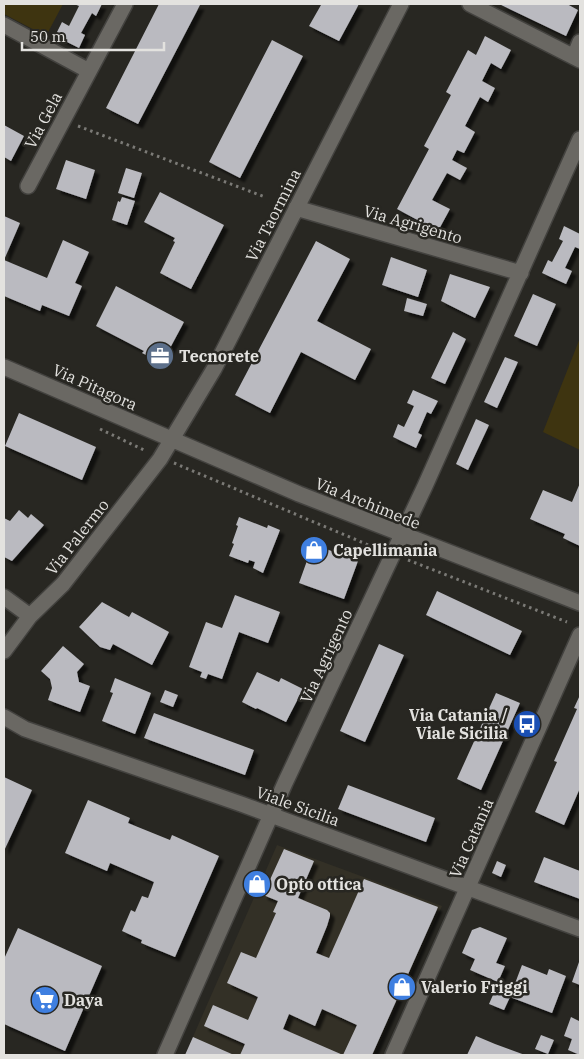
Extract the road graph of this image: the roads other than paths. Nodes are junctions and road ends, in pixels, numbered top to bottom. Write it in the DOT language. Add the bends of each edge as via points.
graph roads {
  1 [pos="125,4"];
  2 [pos="401,4"];
  3 [pos="470,4"];
  4 [pos="4,24"];
  5 [pos="580,42"];
  6 [pos="577,59"];
  7 [pos="90,71"];
  8 [pos="580,139"];
  9 [pos="28,186"];
  10 [pos="296,208"];
  11 [pos="520,273"];
  12 [pos="4,367"];
  13 [pos="172,441"];
  14 [pos="402,535"];
  15 [pos="4,597"];
  16 [pos="580,604"];
  17 [pos="30,616"];
  18 [pos="580,635"];
  19 [pos="4,651"];
  20 [pos="4,717"];
  21 [pos="271,815"];
  22 [pos="469,887"];
  23 [pos="580,929"];
  24 [pos="165,1055"];
  25 [pos="393,1055"];
  1 -- 7 [label="street, Via Gela"];
  2 -- 10 [label="street, Via Taormina"];
  3 -- 6 [label="street"];
  4 -- 7 [label="street"];
  5 -- 6 [label="street"];
  7 -- 9 [label="street, Via Gela"];
  8 -- 11 [label="street, Via Agrigento"];
  10 -- 11 [label="street, Via Agrigento"];
  10 -- 13 [label="street, Via Taormina" via="214,369"];
  11 -- 14 [label="street, Via Agrigento"];
  12 -- 13 [label="street, Via Pitagora"];
  13 -- 14 [label="street, Via Archimede"];
  13 -- 17 [label="street, Via Palermo" via="63,584"];
  14 -- 16 [label="street, Via Archimede"];
  14 -- 21 [label="street, Via Agrigento"];
  15 -- 17 [label="street"];
  17 -- 19 [label="street, Via Palermo"];
  18 -- 22 [label="street, Via Catania"];
  20 -- 21 [label="street, Viale Sicilia" via="25,729"];
  21 -- 22 [label="street, Viale Sicilia"];
  21 -- 24 [label="street, Via Agrigento"];
  22 -- 23 [label="street, Viale Sicilia"];
  22 -- 25 [label="street, Via Catania"];
}
